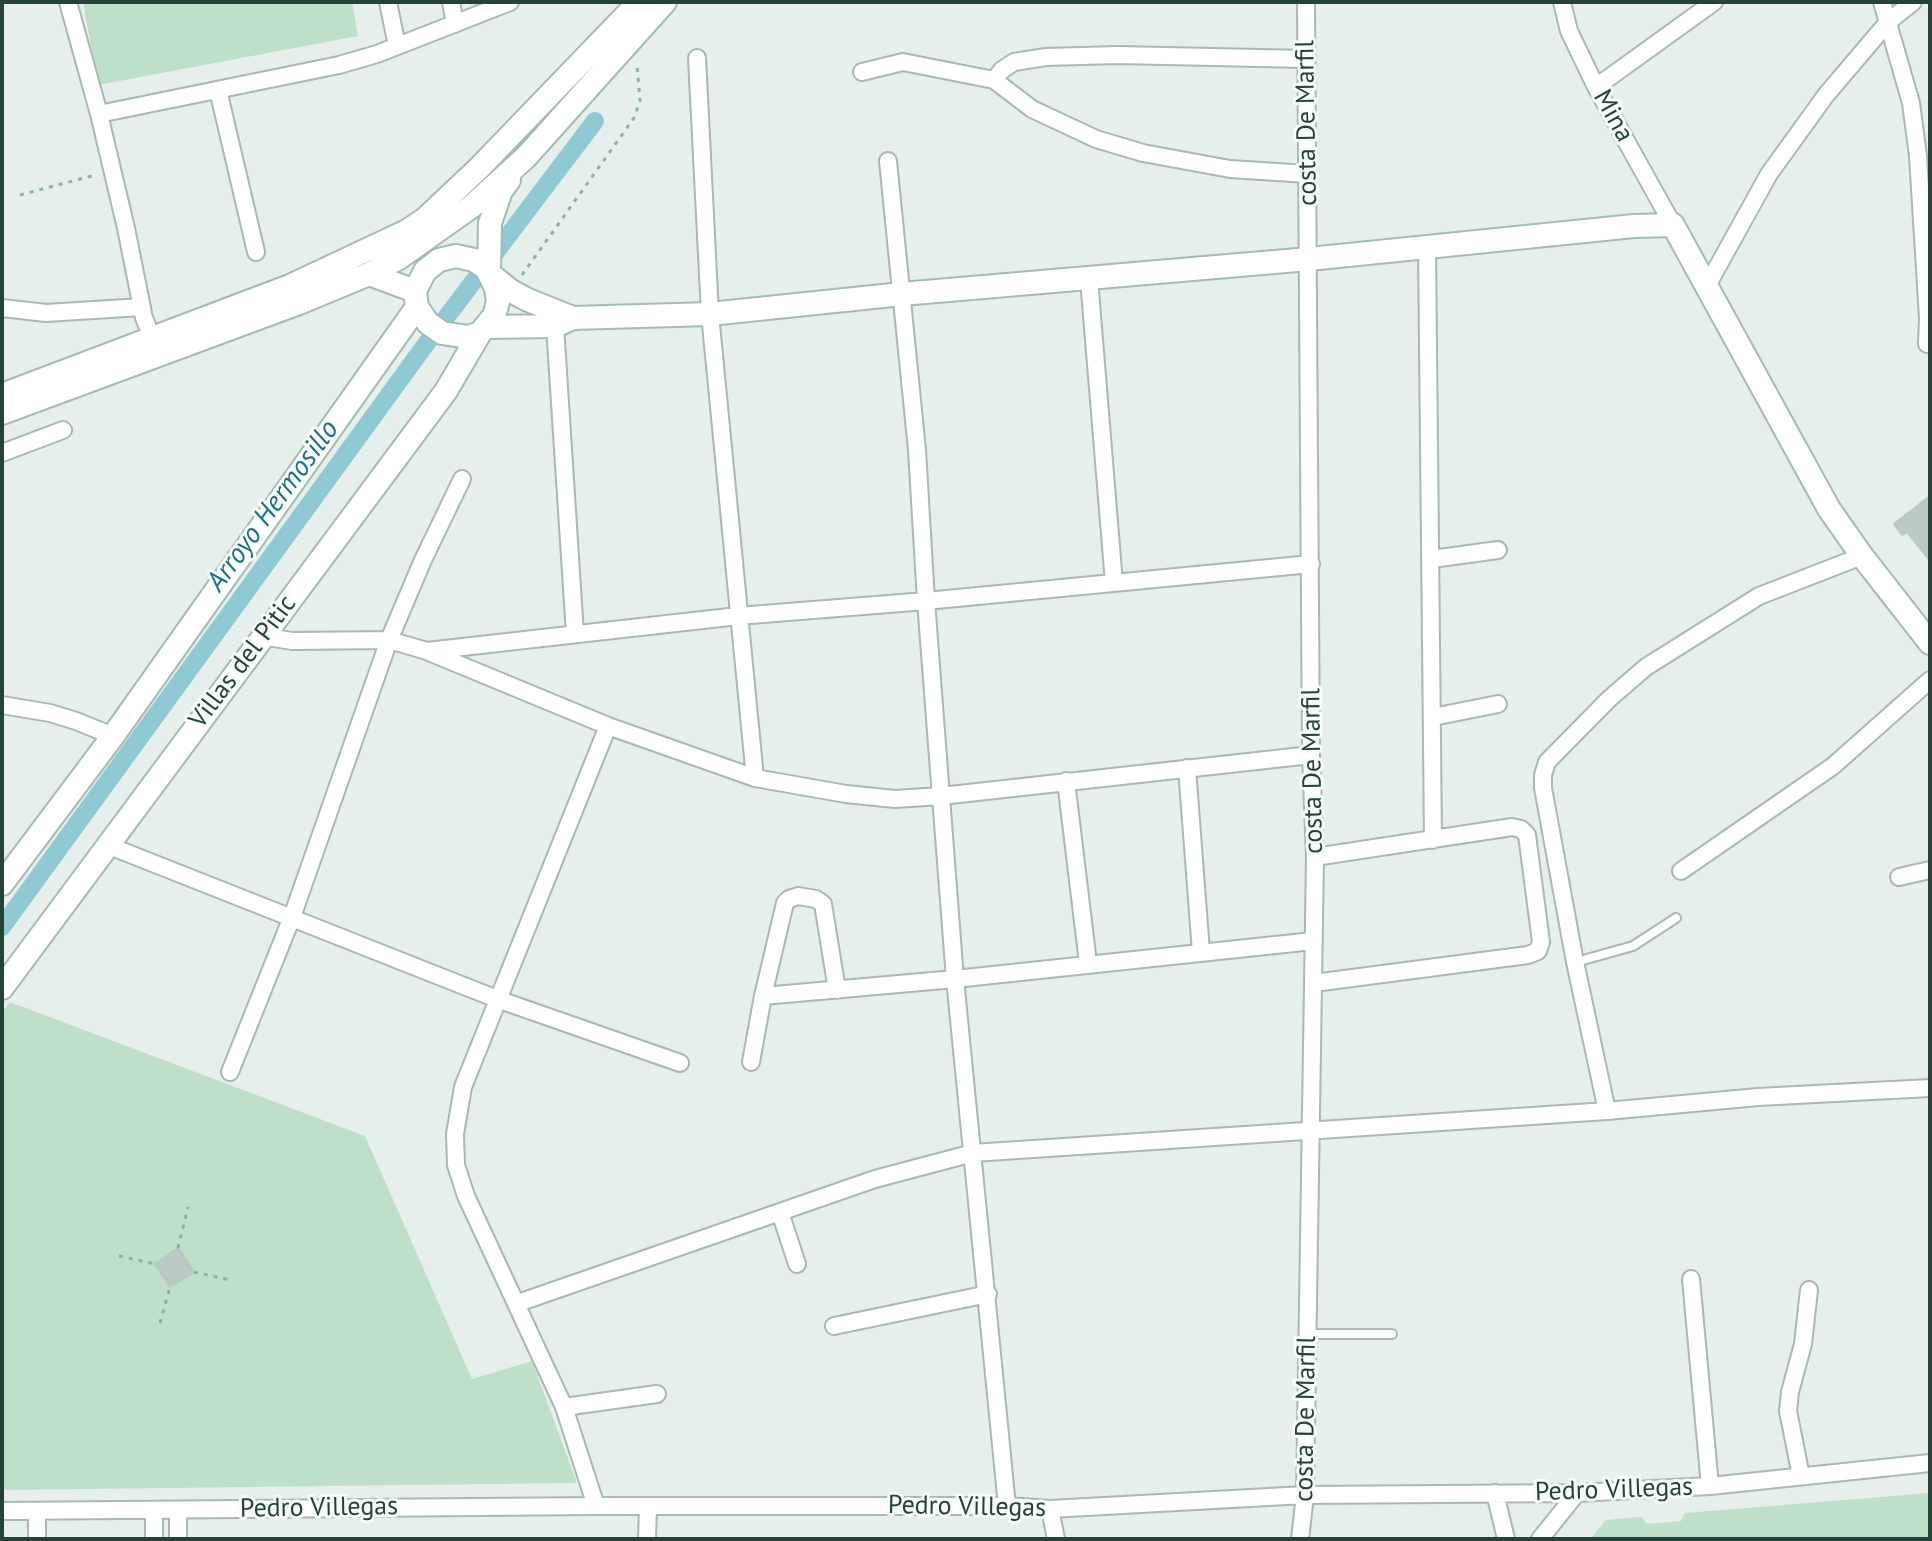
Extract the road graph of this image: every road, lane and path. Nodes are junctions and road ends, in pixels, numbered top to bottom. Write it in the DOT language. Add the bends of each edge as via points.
graph roads {
  1 [pos="68,2"];
  2 [pos="388,2"];
  3 [pos="451,2"];
  4 [pos="510,2"];
  5 [pos="639,2"];
  6 [pos="665,2"];
  7 [pos="1306,2"];
  8 [pos="1562,2"];
  9 [pos="1714,2"];
  10 [pos="1882,2"];
  11 [pos="1913,2"];
  12 [pos="1888,22"];
  13 [pos="455,24"];
  14 [pos="634,37"];
  15 [pos="397,46"];
  16 [pos="697,58"];
  17 [pos="1306,59"];
  18 [pos="862,72"];
  19 [pos="994,80"];
  20 [pos="1596,87"];
  21 [pos="218,90"];
  22 [pos="99,114"];
  23 [pos="526,157"];
  24 [pos="888,161"];
  25 [pos="111,171"];
  26 [pos="1308,174"];
  27 [pos="20,195"];
  28 [pos="1673,225"];
  29 [pos="420,233"];
  30 [pos="1427,247"];
  31 [pos="256,252"];
  32 [pos="1309,259"];
  33 [pos="484,267"];
  34 [pos="369,274"];
  35 [pos="1089,279"];
  36 [pos="1708,284"];
  37 [pos="511,291"];
  38 [pos="902,294"];
  39 [pos="142,307"];
  40 [pos="424,307"];
  41 [pos="2,308"];
  42 [pos="710,314"];
  43 [pos="564,322"];
  44 [pos="484,330"];
  45 [pos="1927,344"];
  46 [pos="155,346"];
  47 [pos="2,395"];
  48 [pos="2,413"];
  49 [pos="63,430"];
  50 [pos="2,453"];
  51 [pos="462,479"];
  52 [pos="1498,550"];
  53 [pos="1862,556"];
  54 [pos="1432,559"];
  55 [pos="1311,564"];
  56 [pos="1114,583"];
  57 [pos="926,601"];
  58 [pos="738,616"];
  59 [pos="575,634"];
  60 [pos="262,636"];
  61 [pos="389,640"];
  62 [pos="1930,643"];
  63 [pos="427,651"];
  64 [pos="1930,680"];
  65 [pos="1498,704"];
  66 [pos="2,705"];
  67 [pos="1433,717"];
  68 [pos="608,726"];
  69 [pos="113,736"];
  70 [pos="1311,755"];
  71 [pos="1187,768"];
  72 [pos="755,778"];
  73 [pos="1066,781"];
  74 [pos="941,796"];
  75 [pos="1433,840"];
  76 [pos="107,845"];
  77 [pos="1315,857"];
  78 [pos="1930,870"];
  79 [pos="1681,871"];
  80 [pos="1899,877"];
  81 [pos="4,879"];
  82 [pos="292,917"];
  83 [pos="1676,918"];
  84 [pos="1313,941"];
  85 [pos="1201,952"];
  86 [pos="1575,962"];
  87 [pos="1088,963"];
  88 [pos="955,979"];
  89 [pos="1314,983"];
  90 [pos="2,988"];
  91 [pos="837,990"];
  92 [pos="763,996"];
  93 [pos="497,999"];
  94 [pos="751,1062"];
  95 [pos="680,1063"];
  96 [pos="230,1072"];
  97 [pos="1930,1088"];
  98 [pos="1607,1111"];
  99 [pos="1311,1130"];
  100 [pos="973,1153"];
  101 [pos="188,1207"];
  102 [pos="780,1212"];
  103 [pos="178,1248"];
  104 [pos="119,1256"];
  105 [pos="155,1264"];
  106 [pos="797,1264"];
  107 [pos="194,1272"];
  108 [pos="1691,1279"];
  109 [pos="230,1280"];
  110 [pos="170,1287"];
  111 [pos="1809,1290"];
  112 [pos="988,1294"];
  113 [pos="518,1303"];
  114 [pos="160,1323"];
  115 [pos="834,1326"];
  116 [pos="1308,1334"];
  117 [pos="1392,1334"];
  118 [pos="657,1394"];
  119 [pos="564,1407"];
  120 [pos="1930,1463"];
  121 [pos="1801,1476"];
  122 [pos="1710,1486"];
  123 [pos="1495,1493"];
  124 [pos="1577,1493"];
  125 [pos="1305,1495"];
  126 [pos="596,1506"];
  127 [pos="648,1506"];
  128 [pos="1007,1506"];
  129 [pos="1050,1509"];
  130 [pos="154,1510"];
  131 [pos="178,1510"];
  132 [pos="2,1511"];
  133 [pos="37,1511"];
  134 [pos="37,1539"];
  135 [pos="154,1539"];
  136 [pos="178,1539"];
  137 [pos="647,1539"];
  138 [pos="1056,1539"];
  139 [pos="1300,1539"];
  140 [pos="1506,1539"];
  141 [pos="1540,1539"];
  1 -- 22 [label="street"];
  2 -- 15 [label="street"];
  3 -- 13 [label="street"];
  4 -- 13 [label="street"];
  5 -- 29 [label="street"];
  6 -- 14 [label="street"];
  7 -- 17 [label="street, costa De Marfil"];
  8 -- 20 [label="street, Mina" via="1569,31"];
  9 -- 20 [label="street"];
  10 -- 12 [label="street"];
  11 -- 12 [label="street"];
  12 -- 36 [label="street" via="1849,65 1769,174"];
  12 -- 45 [label="street" via="1913,116"];
  13 -- 15 [label="street"];
  14 -- 23 [label="street"];
  14 -- 37 [label="path" via="640,101 634,118"];
  15 -- 21 [label="street" via="339,65"];
  16 -- 42 [label="street"];
  17 -- 19 [label="street" via="1046,57 1014,62"];
  17 -- 26 [label="street, costa De Marfil"];
  18 -- 19 [label="street" via="903,62"];
  19 -- 26 [label="street" via="1032,109 1131,150 1185,163"];
  20 -- 28 [label="street, Mina"];
  21 -- 22 [label="street"];
  21 -- 31 [label="street"];
  22 -- 25 [label="street"];
  23 -- 29 [label="street" via="471,207"];
  23 -- 33 [label="street" via="501,191"];
  24 -- 38 [label="street"];
  25 -- 27 [label="path"];
  25 -- 39 [label="street"];
  26 -- 32 [label="street, costa De Marfil"];
  28 -- 30 [label="street"];
  28 -- 36 [label="street"];
  29 -- 33 [label="street"];
  29 -- 34 [label="street"];
  29 -- 40 [label="street"];
  29 -- 46 [label="street"];
  30 -- 32 [label="street"];
  30 -- 54 [label="street"];
  32 -- 35 [label="street"];
  32 -- 55 [label="street, costa De Marfil"];
  33 -- 37 [label="street"];
  33 -- 40 [label="street" via="456,256 439,260"];
  33 -- 44 [label="street" via="498,302"];
  34 -- 40 [label="street"];
  34 -- 46 [label="street" via="299,303"];
  35 -- 38 [label="street"];
  35 -- 56 [label="street"];
  36 -- 53 [label="street" via="1829,509"];
  37 -- 43 [label="street"];
  38 -- 42 [label="street"];
  38 -- 57 [label="street"];
  39 -- 41 [label="street" via="46,313"];
  39 -- 46 [label="street"];
  40 -- 44 [label="street" via="468,337"];
  40 -- 69 [label="street"];
  42 -- 43 [label="street"];
  42 -- 58 [label="street"];
  43 -- 44 [label="street"];
  43 -- 59 [label="street"];
  44 -- 60 [label="street, Villas del Pitic" via="446,391"];
  46 -- 47 [label="street"];
  46 -- 48 [label="street"];
  49 -- 50 [label="street"];
  51 -- 61 [label="street"];
  52 -- 54 [label="street"];
  53 -- 62 [label="street"];
  53 -- 86 [label="street" via="1759,596 1646,667 1547,762 1543,788"];
  54 -- 67 [label="street"];
  55 -- 56 [label="street"];
  55 -- 70 [label="street, costa De Marfil"];
  56 -- 57 [label="street"];
  57 -- 58 [label="street"];
  57 -- 74 [label="street"];
  58 -- 59 [label="street"];
  58 -- 72 [label="street"];
  59 -- 63 [label="street"];
  60 -- 61 [label="street" via="292,641"];
  60 -- 76 [label="street, Villas del Pitic"];
  61 -- 63 [label="street"];
  61 -- 82 [label="street"];
  63 -- 68 [label="street"];
  64 -- 79 [label="street" via="1833,766"];
  65 -- 67 [label="street"];
  66 -- 69 [label="street" via="50,713"];
  67 -- 75 [label="street"];
  68 -- 72 [label="street"];
  68 -- 93 [label="street"];
  69 -- 81 [label="street"];
  70 -- 71 [label="street"];
  70 -- 77 [label="street, costa De Marfil"];
  71 -- 73 [label="street"];
  71 -- 85 [label="street"];
  72 -- 74 [label="street" via="895,799"];
  73 -- 74 [label="street"];
  73 -- 87 [label="street"];
  74 -- 88 [label="street"];
  75 -- 77 [label="street"];
  75 -- 89 [label="street" via="1512,827 1527,835 1538,951 1484,963"];
  76 -- 82 [label="street"];
  76 -- 90 [label="street, Villas del Pitic"];
  77 -- 84 [label="street, costa De Marfil"];
  78 -- 80 [label="street"];
  82 -- 93 [label="street"];
  82 -- 96 [label="street"];
  83 -- 86 [label="lane" via="1633,946"];
  84 -- 85 [label="street"];
  84 -- 89 [label="street, costa De Marfil"];
  85 -- 87 [label="street"];
  86 -- 98 [label="street"];
  87 -- 88 [label="street"];
  88 -- 91 [label="street"];
  88 -- 100 [label="street"];
  89 -- 99 [label="street, costa De Marfil"];
  91 -- 92 [label="street"];
  91 -- 92 [label="street" via="823,904 798,896 785,903"];
  92 -- 94 [label="street"];
  93 -- 95 [label="street"];
  93 -- 113 [label="street" via="463,1087 456,1165"];
  97 -- 98 [label="street"];
  98 -- 99 [label="street"];
  99 -- 100 [label="street"];
  99 -- 116 [label="street, costa De Marfil"];
  100 -- 102 [label="street"];
  100 -- 112 [label="street"];
  101 -- 103 [label="path"];
  102 -- 106 [label="street"];
  102 -- 113 [label="street"];
  104 -- 105 [label="path"];
  107 -- 109 [label="path"];
  108 -- 122 [label="street"];
  110 -- 114 [label="path"];
  111 -- 121 [label="street" via="1788,1411"];
  112 -- 115 [label="street"];
  112 -- 128 [label="street"];
  113 -- 119 [label="street"];
  116 -- 117 [label="lane"];
  116 -- 125 [label="street, costa De Marfil"];
  118 -- 119 [label="street"];
  119 -- 126 [label="street"];
  120 -- 121 [label="street, Pedro Villegas"];
  121 -- 122 [label="street, Pedro Villegas"];
  122 -- 124 [label="street, Pedro Villegas"];
  123 -- 124 [label="street, Pedro Villegas"];
  123 -- 125 [label="street, Pedro Villegas"];
  123 -- 140 [label="street"];
  124 -- 141 [label="street"];
  125 -- 129 [label="street, Pedro Villegas"];
  125 -- 139 [label="street, costa De Marfil"];
  126 -- 127 [label="street, Pedro Villegas"];
  126 -- 131 [label="street, Pedro Villegas"];
  127 -- 128 [label="street, Pedro Villegas"];
  127 -- 137 [label="street"];
  128 -- 129 [label="street, Pedro Villegas"];
  129 -- 138 [label="street"];
  130 -- 131 [label="street, Pedro Villegas"];
  130 -- 133 [label="street, Pedro Villegas"];
  130 -- 135 [label="street"];
  131 -- 136 [label="street"];
  132 -- 133 [label="street, Pedro Villegas"];
  133 -- 134 [label="street"];
}
